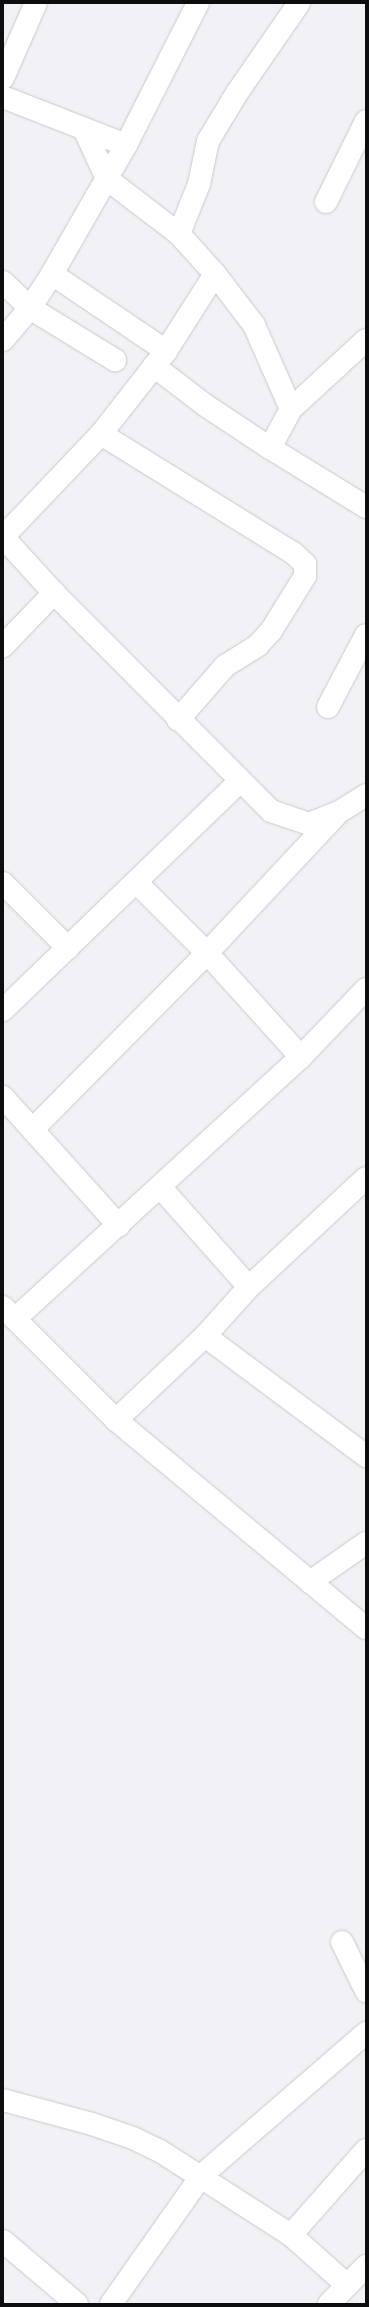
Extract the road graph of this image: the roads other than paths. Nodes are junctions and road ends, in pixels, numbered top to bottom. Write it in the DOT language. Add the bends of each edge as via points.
graph roads {
  1 [pos="36,3"];
  2 [pos="198,3"];
  3 [pos="299,3"];
  4 [pos="3,78"];
  5 [pos="3,97"];
  6 [pos="366,121"];
  7 [pos="84,129"];
  8 [pos="126,145"];
  9 [pos="107,179"];
  10 [pos="326,202"];
  11 [pos="179,234"];
  12 [pos="52,274"];
  13 [pos="215,274"];
  14 [pos="3,282"];
  15 [pos="30,308"];
  16 [pos="3,340"];
  17 [pos="366,340"];
  18 [pos="160,359"];
  19 [pos="115,360"];
  20 [pos="291,409"];
  21 [pos="101,434"];
  22 [pos="270,448"];
  23 [pos="366,507"];
  24 [pos="3,537"];
  25 [pos="54,593"];
  26 [pos="366,635"];
  27 [pos="3,646"];
  28 [pos="328,707"];
  29 [pos="178,720"];
  30 [pos="239,782"];
  31 [pos="366,795"];
  32 [pos="339,812"];
  33 [pos="3,883"];
  34 [pos="137,883"];
  35 [pos="68,948"];
  36 [pos="207,953"];
  37 [pos="366,989"];
  38 [pos="3,1010"];
  39 [pos="301,1057"];
  40 [pos="3,1097"];
  41 [pos="33,1129"];
  42 [pos="366,1178"];
  43 [pos="161,1188"];
  44 [pos="119,1226"];
  45 [pos="249,1286"];
  46 [pos="9,1313"];
  47 [pos="205,1336"];
  48 [pos="116,1420"];
  49 [pos="366,1456"];
  50 [pos="366,1542"];
  51 [pos="310,1582"];
  52 [pos="366,1628"];
  53 [pos="342,1942"];
  54 [pos="366,1991"];
  55 [pos="366,2033"];
  56 [pos="3,2100"];
  57 [pos="366,2150"];
  58 [pos="202,2176"];
  59 [pos="291,2235"];
  60 [pos="3,2241"];
  61 [pos="366,2266"];
  62 [pos="347,2285"];
  63 [pos="76,2304"];
  64 [pos="110,2304"];
  65 [pos="329,2304"];
  1 -- 4 [label="street"];
  2 -- 8 [label="street"];
  3 -- 11 [label="street" via="237,93 208,141 198,184"];
  5 -- 7 [label="street"];
  6 -- 10 [label="street"];
  7 -- 8 [label="street"];
  7 -- 9 [label="street"];
  8 -- 9 [label="street"];
  9 -- 11 [label="street"];
  9 -- 12 [label="street"];
  11 -- 13 [label="street"];
  12 -- 15 [label="street"];
  12 -- 18 [label="street"];
  13 -- 18 [label="street"];
  13 -- 20 [label="street" via="254,326"];
  14 -- 15 [label="street"];
  15 -- 16 [label="street"];
  15 -- 19 [label="street"];
  17 -- 20 [label="street"];
  18 -- 21 [label="street"];
  18 -- 22 [label="street" via="205,405"];
  20 -- 22 [label="street"];
  21 -- 24 [label="street"];
  21 -- 29 [label="street" via="293,553 305,564 305,576 271,631 252,649 225,666"];
  22 -- 23 [label="street"];
  24 -- 25 [label="street"];
  25 -- 27 [label="street"];
  25 -- 29 [label="street"];
  26 -- 28 [label="street"];
  29 -- 30 [label="street"];
  30 -- 32 [label="street" via="271,811 309,824"];
  30 -- 34 [label="street"];
  31 -- 32 [label="street"];
  32 -- 36 [label="street"];
  33 -- 35 [label="street"];
  34 -- 35 [label="street"];
  34 -- 36 [label="street"];
  35 -- 38 [label="street"];
  36 -- 39 [label="street"];
  36 -- 41 [label="street"];
  37 -- 39 [label="street"];
  39 -- 43 [label="street"];
  40 -- 41 [label="street"];
  41 -- 44 [label="street"];
  42 -- 45 [label="street"];
  43 -- 44 [label="street"];
  43 -- 45 [label="street"];
  44 -- 46 [label="street"];
  45 -- 47 [label="street"];
  46 -- 48 [label="street"];
  47 -- 48 [label="street"];
  47 -- 49 [label="street"];
  48 -- 51 [label="street"];
  50 -- 51 [label="street"];
  51 -- 52 [label="street"];
  53 -- 54 [label="street"];
  55 -- 58 [label="street"];
  56 -- 58 [label="street" via="133,2138"];
  57 -- 59 [label="street"];
  58 -- 59 [label="street"];
  58 -- 64 [label="street"];
  59 -- 62 [label="street"];
  60 -- 63 [label="street"];
  61 -- 62 [label="street"];
  62 -- 65 [label="street"];
}
